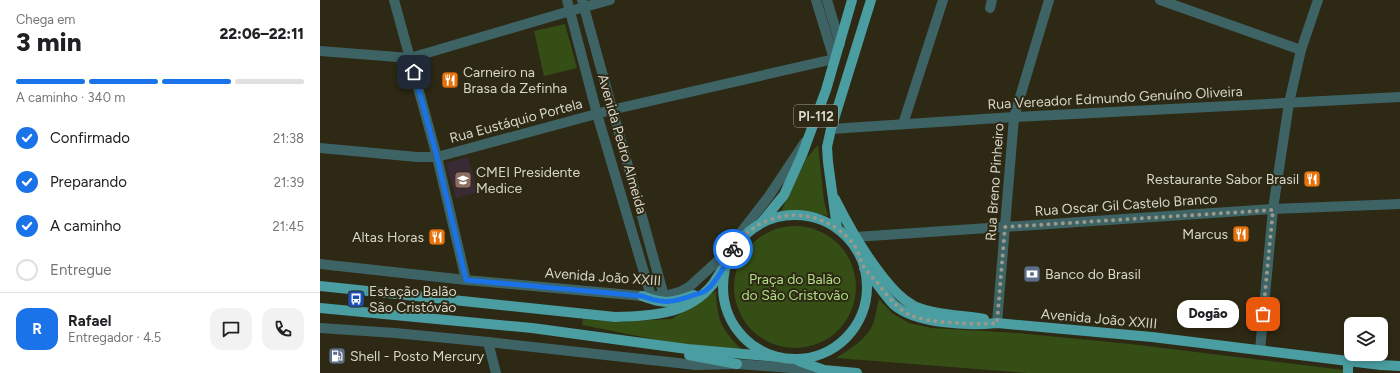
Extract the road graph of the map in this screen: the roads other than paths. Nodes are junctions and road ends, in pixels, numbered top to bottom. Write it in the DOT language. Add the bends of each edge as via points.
graph roads {
  1 [pos="394,0"];
  2 [pos="567,0"];
  3 [pos="610,0"];
  4 [pos="816,0"];
  5 [pos="827,0"];
  6 [pos="852,0"];
  7 [pos="871,0"];
  8 [pos="943,0"];
  9 [pos="1049,0"];
  10 [pos="1160,0"];
  11 [pos="1318,0"];
  12 [pos="583,3"];
  13 [pos="1185,4"];
  14 [pos="570,10"];
  15 [pos="840,44"];
  16 [pos="1301,50"];
  17 [pos="320,51"];
  18 [pos="410,58"];
  19 [pos="834,59"];
  20 [pos="1400,97"];
  21 [pos="1289,103"];
  22 [pos="611,110"];
  23 [pos="597,114"];
  24 [pos="1014,117"];
  25 [pos="903,124"];
  26 [pos="831,129"];
  27 [pos="809,136"];
  28 [pos="320,148"];
  29 [pos="437,157"];
  30 [pos="831,191"];
  31 [pos="1400,204"];
  32 [pos="1273,210"];
  33 [pos="761,223"];
  34 [pos="1005,227"];
  35 [pos="837,228"];
  36 [pos="855,237"];
  37 [pos="726,263"];
  38 [pos="320,264"];
  39 [pos="864,268"];
  40 [pos="466,280"];
  41 [pos="320,286"];
  42 [pos="705,291"];
  43 [pos="646,296"];
  44 [pos="664,296"];
  45 [pos="320,308"];
  46 [pos="997,323"];
  47 [pos="320,328"];
  48 [pos="634,341"];
  49 [pos="488,342"];
  50 [pos="1260,350"];
  51 [pos="778,357"];
  52 [pos="795,359"];
  53 [pos="1344,360"];
  54 [pos="1348,361"];
  55 [pos="737,364"];
  56 [pos="1400,366"];
  57 [pos="695,369"];
  58 [pos="1378,369"];
  59 [pos="824,370"];
  60 [pos="496,373"];
  61 [pos="857,373"];
  62 [pos="1348,373"];
  1 -- 18 [label="street"];
  2 -- 14 [label="street, Avenida Pedro Almeida"];
  3 -- 12 [label="street"];
  4 -- 19 [label="street"];
  5 -- 15 [label="street"];
  6 -- 15 [label="main road, PI-112"];
  7 -- 26 [label="main road, PI-112"];
  8 -- 25 [label="street"];
  9 -- 24 [label="street, Rua Breno Pinheiro"];
  10 -- 13 [label="street"];
  11 -- 16 [label="street"];
  12 -- 14 [label="street"];
  12 -- 22 [label="street, Avenida Pedro Almeida"];
  13 -- 16 [label="street"];
  14 -- 18 [label="street"];
  14 -- 23 [label="street, Avenida Pedro Almeida"];
  15 -- 19 [label="main road, PI-112"];
  16 -- 21 [label="street"];
  17 -- 18 [label="street"];
  18 -- 29 [label="street"];
  19 -- 22 [label="street, Rua Eustáquio Portela"];
  19 -- 27 [label="main road, PI-112"];
  20 -- 21 [label="street, Rua Vereador Edmundo Genuíno Oliveira"];
  21 -- 24 [label="street, Rua Vereador Edmundo Genuíno Oliveira"];
  21 -- 32 [label="street"];
  22 -- 23 [label="street, Rua Eustáquio Portela"];
  22 -- 44 [label="street, Avenida Pedro Almeida"];
  23 -- 29 [label="street, Rua Eustáquio Portela"];
  23 -- 43 [label="street, Avenida Pedro Almeida"];
  24 -- 25 [label="street, Rua Vereador Edmundo Genuíno Oliveira"];
  24 -- 34 [label="street, Rua Breno Pinheiro"];
  25 -- 26 [label="street, Rua Vereador Edmundo Genuíno Oliveira"];
  26 -- 30 [label="main road, PI-112" via="827,147"];
  27 -- 33 [label="main road, PI-112" via="784,195"];
  27 -- 44 [label="street, Avenida João XXIII" via="769,196 722,256 689,287"];
  28 -- 29 [label="street, Rua Eustáquio Portela"];
  29 -- 40 [label="street"];
  30 -- 35 [label="main road, PI-112"];
  30 -- 36 [label="main road"];
  31 -- 32 [label="street, Rua Oscar Gil Castelo Branco"];
  32 -- 34 [label="street, Rua Oscar Gil Castelo Branco"];
  32 -- 50 [label="street"];
  33 -- 35 [label="main road" via="780,216 800,215 819,219"];
  33 -- 37 [label="main road" via="734,247"];
  34 -- 36 [label="street, Rua Oscar Gil Castelo Branco"];
  34 -- 46 [label="street, Rua Breno Pinheiro"];
  35 -- 39 [label="main road" via="854,246"];
  36 -- 46 [label="main road" via="892,288 909,303 926,310"];
  37 -- 42 [label="main road"];
  37 -- 51 [label="main road" via="722,288 724,305 731,322 750,344"];
  38 -- 40 [label="street, Avenida João XXIII"];
  39 -- 46 [label="main road, Avenida João XXIII" via="894,304 910,314 920,318 952,322 983,325"];
  39 -- 52 [label="main road" via="867,296 862,315 852,331 830,350 811,358"];
  40 -- 43 [label="street, Avenida João XXIII"];
  41 -- 42 [label="main road" via="615,317 664,313 682,307"];
  42 -- 43 [label="main road" via="672,302 658,302"];
  43 -- 44 [label="street, Avenida João XXIII"];
  45 -- 48 [label="main road" via="532,328"];
  46 -- 50 [label="main road, Avenida João XXIII"];
  47 -- 49 [label="street"];
  48 -- 51 [label="main road" via="687,349"];
  48 -- 55 [label="main road" via="648,348"];
  49 -- 57 [label="street"];
  49 -- 60 [label="street"];
  50 -- 53 [label="main road, Avenida João XXIII"];
  51 -- 52 [label="main road"];
  52 -- 59 [label="main road"];
  54 -- 58 [label="main road, Avenida João XXIII"];
  54 -- 62 [label="main road"];
  55 -- 57 [label="street"];
  55 -- 59 [label="street"];
  56 -- 58 [label="main road, Avenida João XXIII"];
  59 -- 61 [label="main road"];
}
